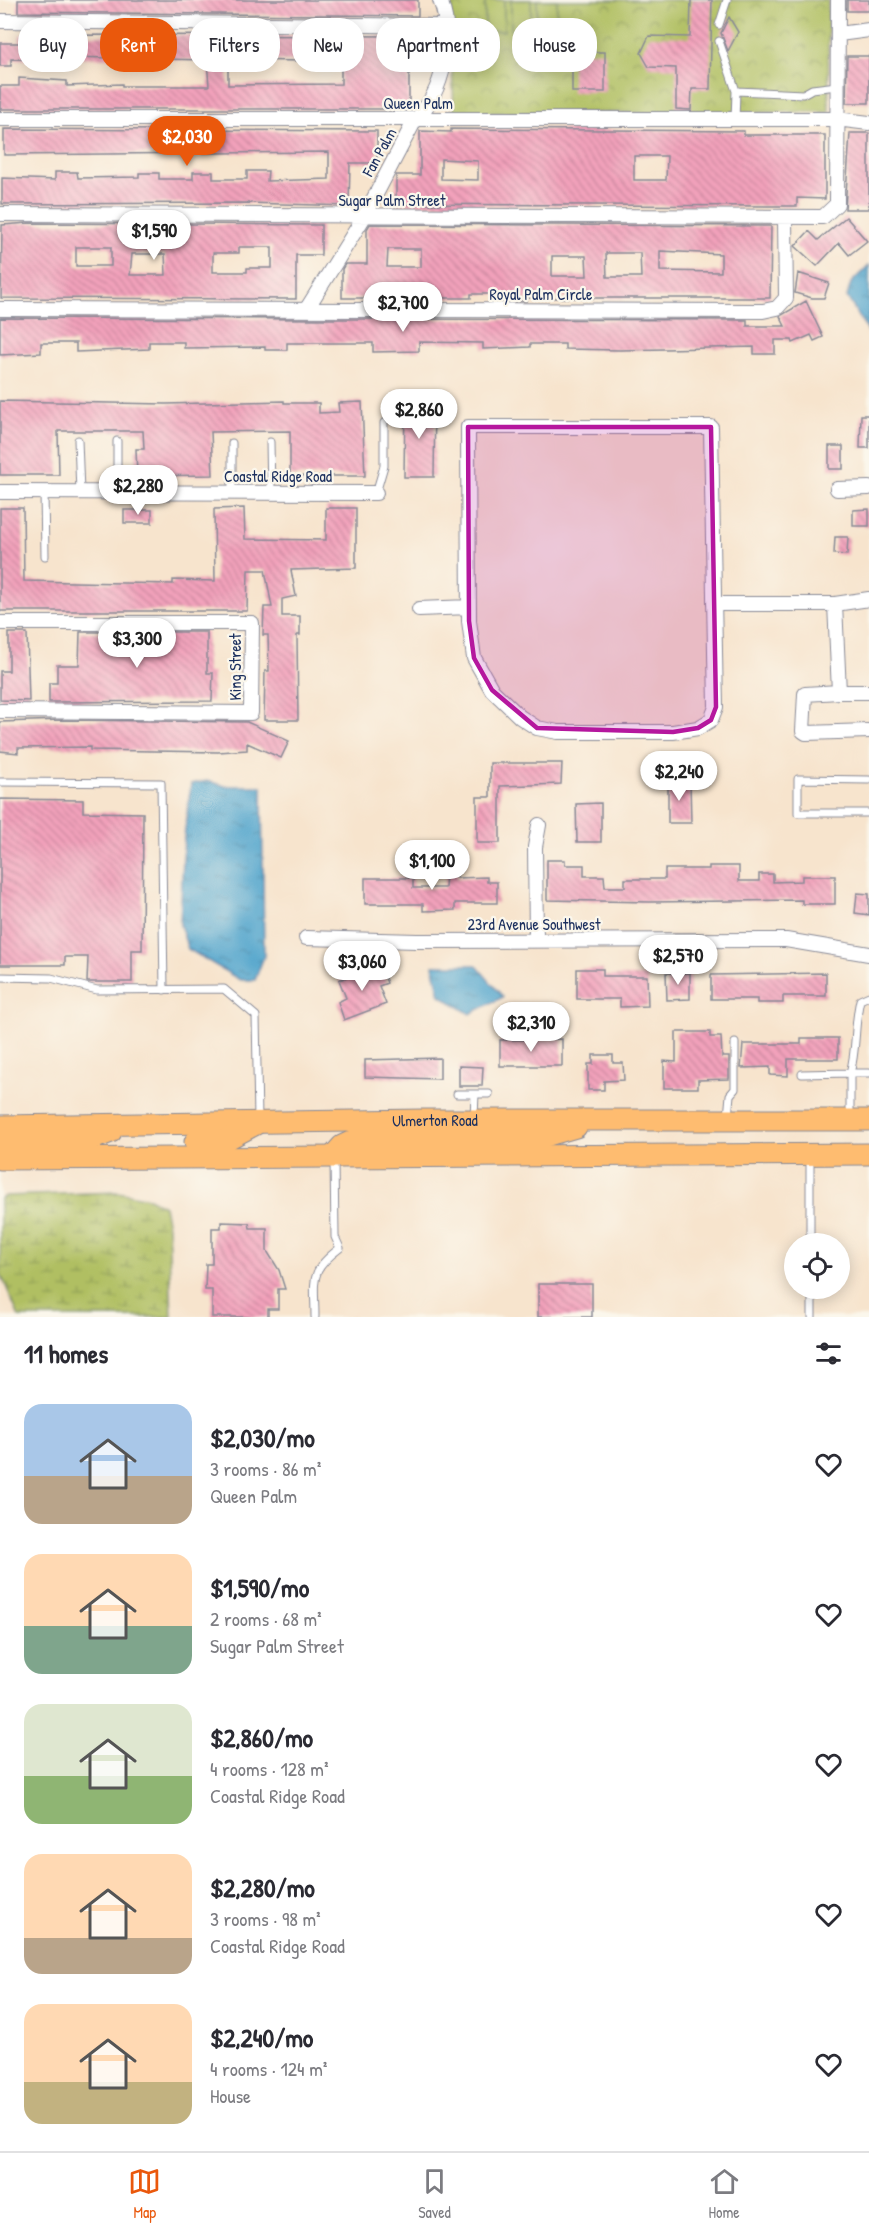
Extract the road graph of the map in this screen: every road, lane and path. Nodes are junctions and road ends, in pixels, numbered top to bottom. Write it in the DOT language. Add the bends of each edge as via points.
graph roads {
  1 [pos="440,0"];
  2 [pos="727,0"];
  3 [pos="838,0"];
  4 [pos="443,18"];
  5 [pos="0,21"];
  6 [pos="376,25"];
  7 [pos="719,25"];
  8 [pos="869,30"];
  9 [pos="839,34"];
  10 [pos="719,41"];
  11 [pos="441,72"];
  12 [pos="837,86"];
  13 [pos="736,91"];
  14 [pos="0,119"];
  15 [pos="415,120"];
  16 [pos="836,120"];
  17 [pos="735,121"];
  18 [pos="869,123"];
  19 [pos="0,214"];
  20 [pos="364,217"];
  21 [pos="785,218"];
  22 [pos="0,309"];
  23 [pos="306,310"];
  24 [pos="384,423"];
  25 [pos="78,440"];
  26 [pos="117,441"];
  27 [pos="270,441"];
  28 [pos="232,443"];
  29 [pos="869,488"];
  30 [pos="837,489"];
  31 [pos="0,492"];
  32 [pos="44,492"];
  33 [pos="80,492"];
  34 [pos="117,492"];
  35 [pos="232,492"];
  36 [pos="271,493"];
  37 [pos="376,493"];
  38 [pos="45,556"];
  39 [pos="869,599"];
  40 [pos="714,604"];
  41 [pos="835,604"];
  42 [pos="469,607"];
  43 [pos="419,609"];
  44 [pos="0,623"];
  45 [pos="839,692"];
  46 [pos="869,692"];
  47 [pos="0,711"];
  48 [pos="869,731"];
  49 [pos="869,780"];
  50 [pos="0,782"];
  51 [pos="869,813"];
  52 [pos="538,825"];
  53 [pos="306,938"];
  54 [pos="536,939"];
  55 [pos="869,954"];
  56 [pos="0,977"];
  57 [pos="164,990"];
  58 [pos="869,996"];
  59 [pos="735,1042"];
  60 [pos="850,1073"];
  61 [pos="869,1073"];
  62 [pos="802,1074"];
  63 [pos="457,1094"];
  64 [pos="475,1094"];
  65 [pos="489,1095"];
  66 [pos="474,1120"];
  67 [pos="604,1120"];
  68 [pos="728,1120"];
  69 [pos="859,1120"];
  70 [pos="308,1122"];
  71 [pos="258,1123"];
  72 [pos="132,1125"];
  73 [pos="0,1126"];
  74 [pos="0,1143"];
  75 [pos="810,1153"];
  76 [pos="869,1154"];
  77 [pos="334,1155"];
  78 [pos="86,1158"];
  79 [pos="0,1159"];
  80 [pos="810,1233"];
  81 [pos="812,1299"];
  82 [pos="315,1317"];
  83 [pos="812,1317"];
  1 -- 4 [label="street, Fan Palm"];
  2 -- 7 [label="lane"];
  3 -- 9 [label="street"];
  5 -- 6 [label="street"];
  8 -- 9 [label="street"];
  9 -- 12 [label="street"];
  10 -- 13 [label="lane"];
  11 -- 15 [label="street, Fan Palm" via="427,108"];
  12 -- 13 [label="lane" via="803,94"];
  12 -- 16 [label="street"];
  13 -- 17 [label="lane"];
  14 -- 15 [label="street, Queen Palm"];
  15 -- 17 [label="street, Queen Palm"];
  15 -- 20 [label="street, Fan Palm"];
  16 -- 17 [label="street, Queen Palm"];
  16 -- 18 [label="street"];
  16 -- 21 [label="street" via="837,204 823,217"];
  19 -- 20 [label="street, Sugar Palm Street"];
  20 -- 21 [label="street, Sugar Palm Street"];
  20 -- 23 [label="street, Fan Palm"];
  21 -- 23 [label="street, Royal Palm Circle" via="786,298 777,308 763,311"];
  22 -- 23 [label="street, Royal Palm Circle"];
  24 -- 37 [label="lane" via="384,466"];
  25 -- 33 [label="lane"];
  26 -- 34 [label="lane"];
  27 -- 36 [label="lane"];
  28 -- 35 [label="lane"];
  29 -- 30 [label="street"];
  31 -- 32 [label="street, Coastal Ridge Road"];
  32 -- 33 [label="street, Coastal Ridge Road"];
  32 -- 38 [label="lane"];
  33 -- 34 [label="street, Coastal Ridge Road"];
  34 -- 35 [label="street, Coastal Ridge Road"];
  35 -- 36 [label="street, Coastal Ridge Road"];
  36 -- 37 [label="street, Coastal Ridge Road"];
  39 -- 41 [label="street"];
  40 -- 41 [label="street"];
  40 -- 42 [label="street" via="716,707 711,720 698,728 673,732 558,732 537,728 492,690 474,658"];
  40 -- 42 [label="street" via="711,427 468,427"];
  41 -- 45 [label="street"];
  42 -- 43 [label="street"];
  44 -- 47 [label="street, King Street" via="252,623 251,712"];
  45 -- 46 [label="street"];
  45 -- 48 [label="street" via="805,694 803,731"];
  49 -- 51 [label="lane" via="798,779 798,813"];
  50 -- 57 [label="lane" via="161,783"];
  52 -- 54 [label="street"];
  53 -- 54 [label="street, 23rd Avenue Southwest"];
  54 -- 55 [label="street, 23rd Avenue Southwest" via="786,939"];
  56 -- 57 [label="lane" via="51,978 97,990"];
  57 -- 71 [label="lane" via="224,989 256,1016"];
  58 -- 60 [label="lane" via="860,1000 857,1051"];
  59 -- 68 [label="lane" via="735,1089 730,1095"];
  60 -- 61 [label="lane"];
  60 -- 62 [label="lane"];
  60 -- 69 [label="lane"];
  63 -- 64 [label="lane"];
  64 -- 65 [label="lane"];
  64 -- 66 [label="lane"];
  66 -- 67 [label="main road, Ulmerton Road"];
  66 -- 70 [label="main road, Ulmerton Road"];
  67 -- 68 [label="main road, Ulmerton Road"];
  67 -- 77 [label="main road" via="545,1136 359,1138"];
  68 -- 69 [label="main road, Ulmerton Road"];
  70 -- 71 [label="main road, Ulmerton Road"];
  70 -- 77 [label="main road"];
  71 -- 72 [label="main road, Ulmerton Road"];
  71 -- 78 [label="main road" via="222,1142 145,1143"];
  72 -- 73 [label="main road, Ulmerton Road"];
  72 -- 74 [label="main road" via="90,1140"];
  75 -- 76 [label="main road, Ulmerton Road"];
  75 -- 77 [label="main road, Ulmerton Road"];
  75 -- 80 [label="lane"];
  77 -- 78 [label="main road, Ulmerton Road"];
  77 -- 82 [label="lane" via="335,1238 339,1248 315,1273"];
  78 -- 79 [label="main road, Ulmerton Road"];
  81 -- 83 [label="lane"];
}
